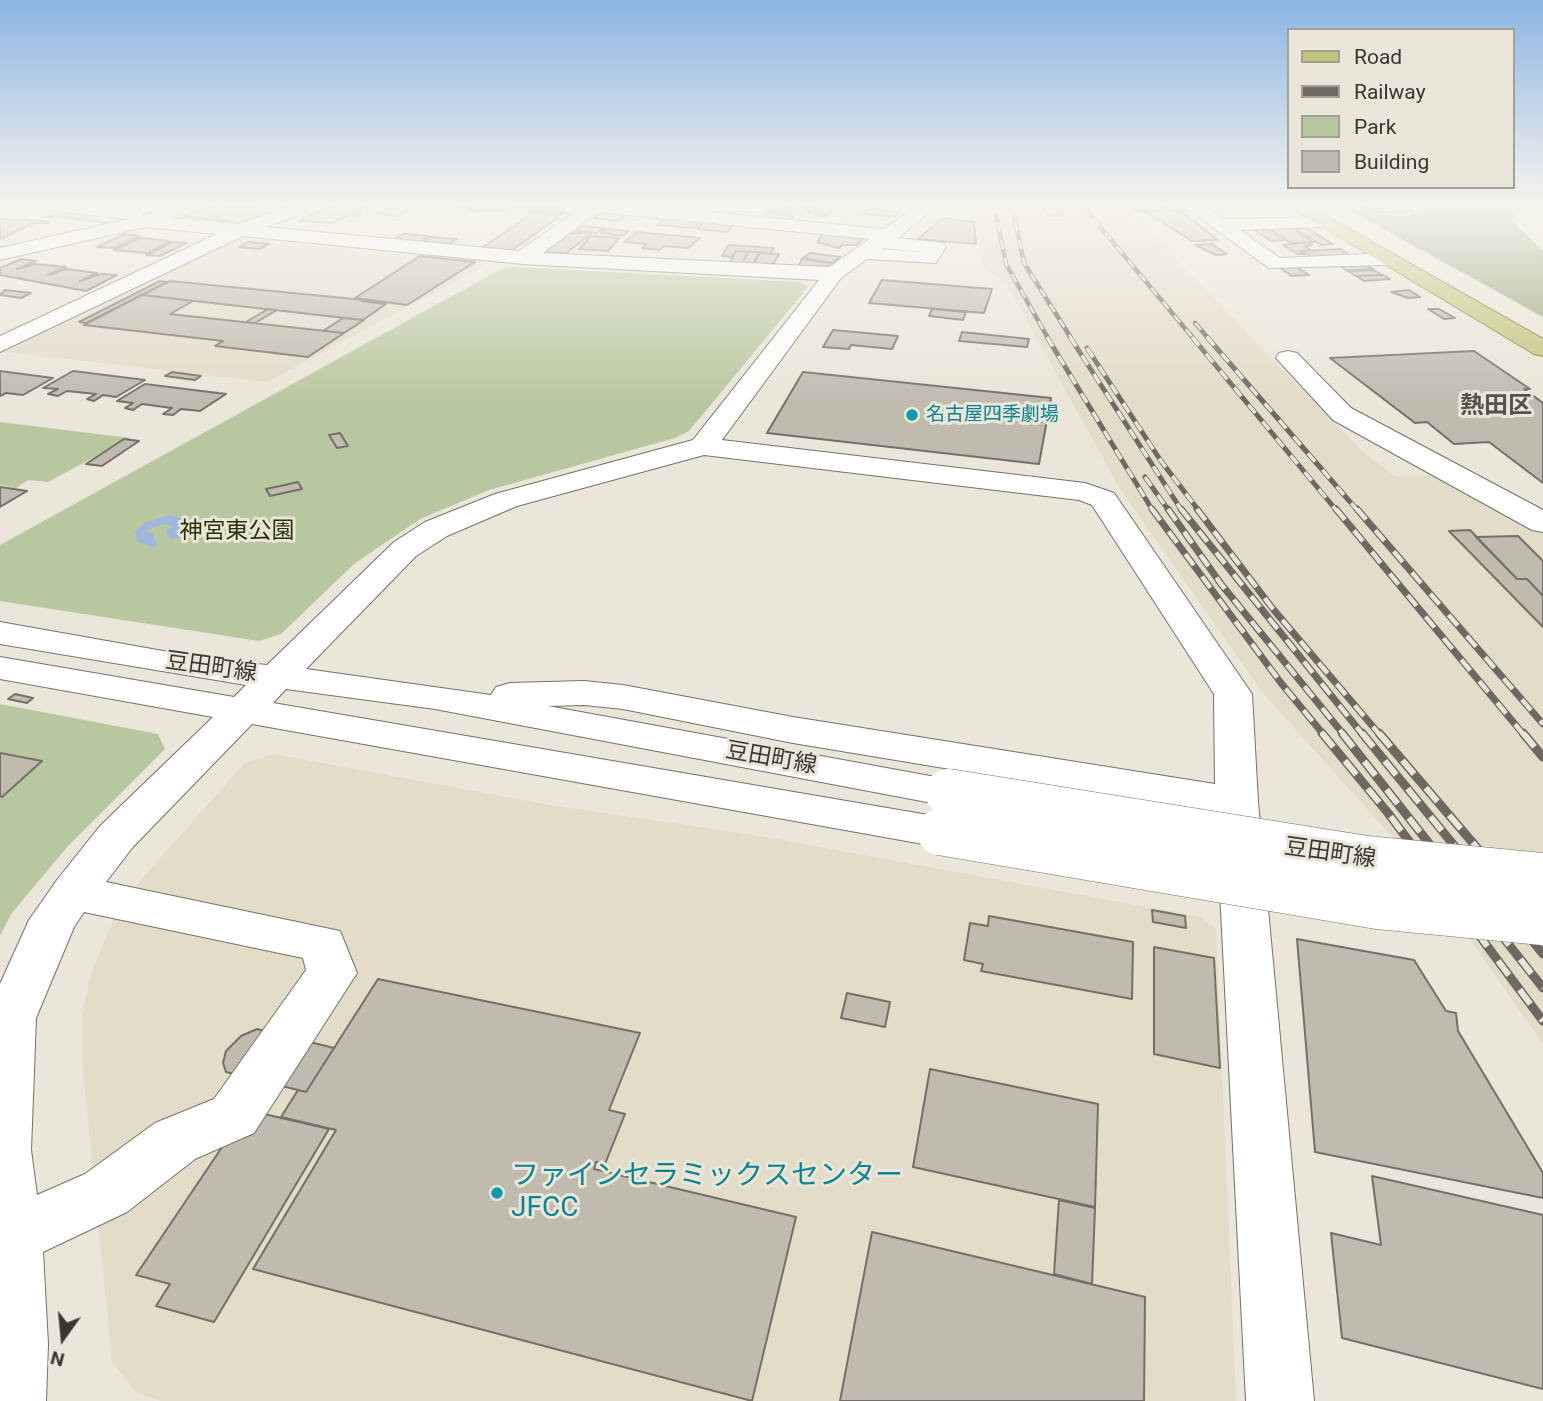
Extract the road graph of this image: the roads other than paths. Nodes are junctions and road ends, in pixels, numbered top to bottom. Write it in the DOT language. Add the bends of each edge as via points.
graph roads {
  1 [pos="156,270"];
  2 [pos="764,270"];
  3 [pos="839,270"];
  4 [pos="1406,270"];
  5 [pos="1428,270"];
  6 [pos="834,274"];
  7 [pos="1543,332"];
  8 [pos="0,345"];
  9 [pos="1543,349"];
  10 [pos="1288,358"];
  11 [pos="703,446"];
  12 [pos="1543,523"];
  13 [pos="0,633"];
  14 [pos="0,668"];
  15 [pos="276,677"];
  16 [pos="435,697"];
  17 [pos="241,713"];
  18 [pos="1237,802"];
  19 [pos="944,812"];
  20 [pos="1543,876"];
  21 [pos="73,892"];
  22 [pos="1543,922"];
  23 [pos="12,1236"];
  24 [pos="12,1401"];
  25 [pos="1280,1401"];
  1 -- 8 [label="street"];
  2 -- 6 [label="street"];
  3 -- 6 [label="street"];
  4 -- 9 [label="main road"];
  5 -- 7 [label="main road"];
  6 -- 11 [label="street"];
  10 -- 12 [label="street" via="1342,414"];
  11 -- 15 [label="street" via="506,500 436,529 384,567"];
  11 -- 18 [label="street" via="1085,492 1102,499 1233,694"];
  13 -- 15 [label="street, 豆田町線" via="208,670"];
  14 -- 17 [label="street, 豆田町線"];
  15 -- 16 [label="street, 豆田町線"];
  15 -- 17 [label="street"];
  16 -- 18 [label="street" via="584,693 623,697 793,730"];
  16 -- 19 [label="street, 豆田町線"];
  17 -- 19 [label="street, 豆田町線" via="584,771"];
  17 -- 21 [label="street" via="116,837"];
  18 -- 25 [label="street"];
  19 -- 20 [label="street, 豆田町線, bridge"];
  19 -- 22 [label="street, 豆田町線, bridge" via="1378,906"];
  21 -- 23 [label="street" via="53,920 10,1018 4,1150"];
  21 -- 23 [label="street" via="323,944 332,974 234,1116 175,1142 106,1194"];
  23 -- 24 [label="street" via="16,1344"];
}
